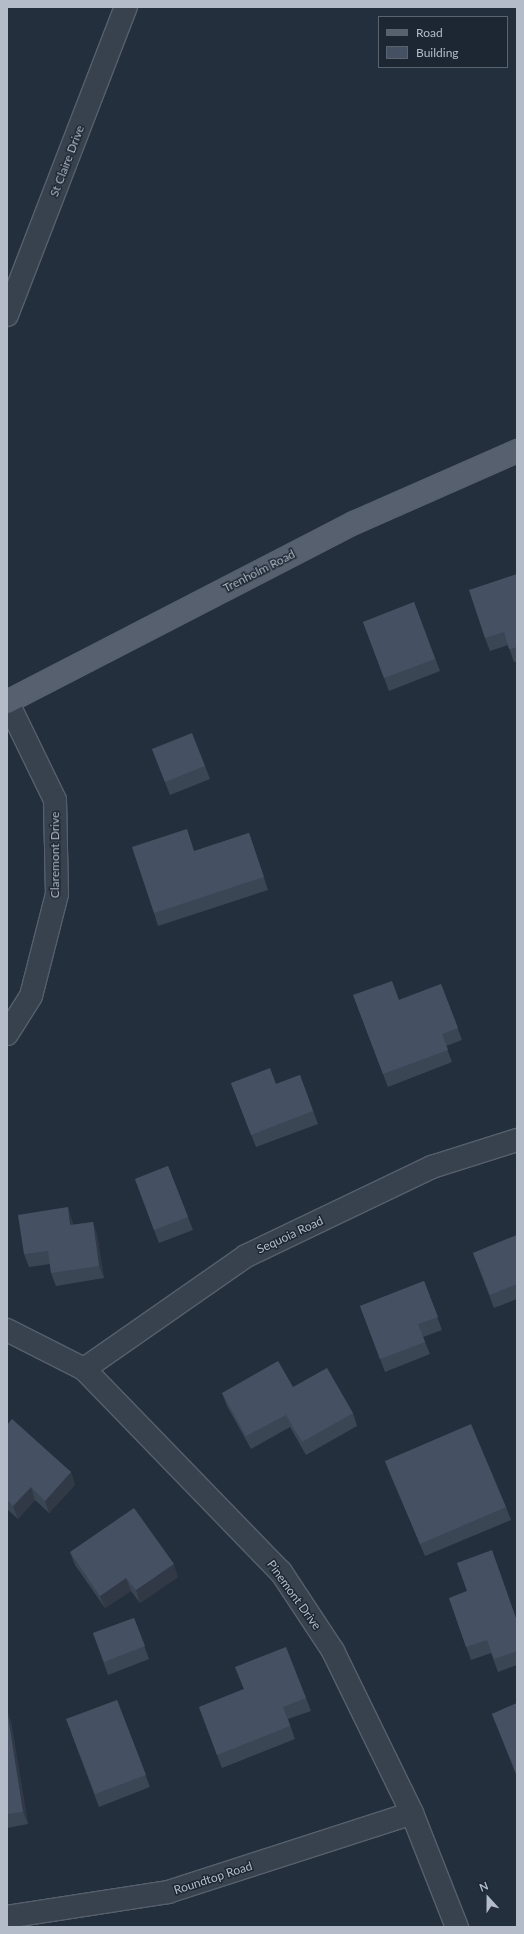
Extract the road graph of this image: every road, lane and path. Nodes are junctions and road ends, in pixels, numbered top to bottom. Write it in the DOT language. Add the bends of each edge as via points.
graph roads {
  1 [pos="126,7"];
  2 [pos="7,314"];
  3 [pos="517,451"];
  4 [pos="7,701"];
  5 [pos="7,1034"];
  6 [pos="517,1140"];
  7 [pos="7,1330"];
  8 [pos="84,1370"];
  9 [pos="412,1813"];
  10 [pos="7,1917"];
  11 [pos="457,1927"];
  1 -- 2 [label="street, St Claire Drive"];
  3 -- 4 [label="main road, Trenholm Road" via="354,523"];
  4 -- 5 [label="street, Claremont Drive" via="55,800 57,894 31,996"];
  6 -- 8 [label="street, Sequoia Road" via="432,1167 246,1256"];
  7 -- 8 [label="street, Pinemont Drive"];
  8 -- 9 [label="street, Pinemont Drive" via="280,1572 333,1651"];
  9 -- 10 [label="street, Roundtop Road" via="168,1892"];
  9 -- 11 [label="street, Pinemont Drive"];
}
